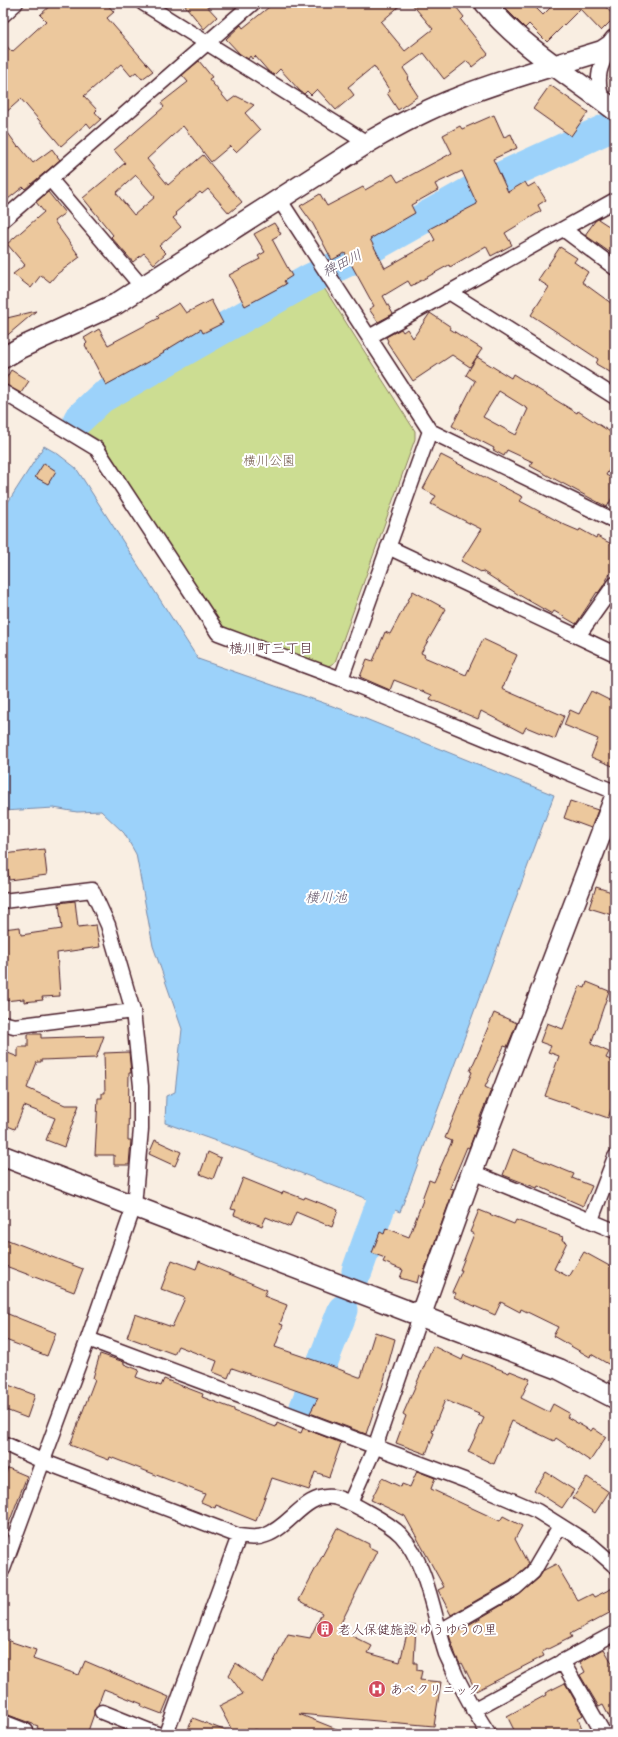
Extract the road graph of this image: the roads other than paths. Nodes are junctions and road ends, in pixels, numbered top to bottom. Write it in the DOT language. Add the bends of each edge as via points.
graph roads {
  1 [pos="16,3"];
  2 [pos="143,3"];
  3 [pos="253,3"];
  4 [pos="485,3"];
  5 [pos="3,15"];
  6 [pos="613,42"];
  7 [pos="207,43"];
  8 [pos="556,65"];
  9 [pos="608,105"];
  10 [pos="367,143"];
  11 [pos="50,179"];
  12 [pos="279,199"];
  13 [pos="615,200"];
  14 [pos="3,220"];
  15 [pos="563,230"];
  16 [pos="615,268"];
  17 [pos="143,288"];
  18 [pos="449,292"];
  19 [pos="369,338"];
  20 [pos="3,358"];
  21 [pos="3,392"];
  22 [pos="615,397"];
  23 [pos="430,431"];
  24 [pos="615,521"];
  25 [pos="388,547"];
  26 [pos="615,584"];
  27 [pos="578,636"];
  28 [pos="615,654"];
  29 [pos="341,679"];
  30 [pos="615,792"];
  31 [pos="615,797"];
  32 [pos="3,901"];
  33 [pos="133,1011"];
  34 [pos="3,1023"];
  35 [pos="3,1156"];
  36 [pos="615,1157"];
  37 [pos="472,1172"];
  38 [pos="134,1206"];
  39 [pos="591,1220"];
  40 [pos="615,1231"];
  41 [pos="420,1317"];
  42 [pos="88,1339"];
  43 [pos="615,1398"];
  44 [pos="3,1443"];
  45 [pos="375,1446"];
  46 [pos="42,1461"];
  47 [pos="350,1503"];
  48 [pos="560,1526"];
  49 [pos="239,1536"];
  50 [pos="615,1566"];
  51 [pos="3,1569"];
  52 [pos="440,1631"];
  53 [pos="615,1633"];
  54 [pos="562,1661"];
  55 [pos="473,1710"];
  56 [pos="102,1712"];
  57 [pos="3,1722"];
  58 [pos="26,1731"];
  59 [pos="157,1734"];
  60 [pos="166,1734"];
  61 [pos="489,1734"];
  62 [pos="604,1734"];
  1 -- 5 [label="street"];
  2 -- 7 [label="street"];
  3 -- 7 [label="street"];
  4 -- 8 [label="street" via="524,43"];
  6 -- 8 [label="street" via="602,51"];
  6 -- 9 [label="street" via="599,73 598,85"];
  7 -- 10 [label="street"];
  7 -- 11 [label="street"];
  8 -- 9 [label="street"];
  8 -- 10 [label="street" via="457,98 409,119"];
  10 -- 12 [label="street"];
  11 -- 14 [label="street"];
  11 -- 17 [label="street"];
  12 -- 17 [label="street"];
  12 -- 19 [label="street"];
  13 -- 15 [label="street"];
  15 -- 16 [label="street"];
  15 -- 18 [label="street"];
  17 -- 20 [label="street" via="116,304"];
  18 -- 19 [label="street"];
  18 -- 22 [label="street"];
  19 -- 23 [label="street"];
  21 -- 29 [label="street" via="96,449 218,633"];
  23 -- 24 [label="street"];
  23 -- 25 [label="street"];
  25 -- 27 [label="street"];
  25 -- 29 [label="street"];
  26 -- 27 [label="street"];
  27 -- 28 [label="street"];
  29 -- 30 [label="street"];
  31 -- 37 [label="street"];
  32 -- 33 [label="street" via="92,890 108,925"];
  33 -- 34 [label="street" via="14,1026"];
  33 -- 38 [label="street" via="141,1086"];
  35 -- 38 [label="street"];
  36 -- 39 [label="street"];
  37 -- 39 [label="street"];
  37 -- 41 [label="street"];
  38 -- 41 [label="street"];
  38 -- 42 [label="street"];
  39 -- 40 [label="street"];
  41 -- 43 [label="street" via="560,1369"];
  41 -- 45 [label="street"];
  42 -- 45 [label="street"];
  42 -- 46 [label="street"];
  44 -- 46 [label="street"];
  45 -- 47 [label="street"];
  45 -- 48 [label="street" via="537,1511"];
  46 -- 49 [label="street"];
  46 -- 51 [label="street"];
  47 -- 49 [label="street" via="333,1497 317,1499 266,1536"];
  47 -- 52 [label="street" via="385,1522 402,1536 416,1558 429,1591"];
  48 -- 50 [label="street" via="591,1545"];
  48 -- 52 [label="street" via="533,1572 515,1588"];
  49 -- 60 [label="street"];
  52 -- 55 [label="street" via="446,1655"];
  53 -- 54 [label="street"];
  54 -- 55 [label="street"];
  54 -- 62 [label="street"];
  55 -- 61 [label="street"];
  56 -- 59 [label="street"];
  57 -- 58 [label="street"];
}
